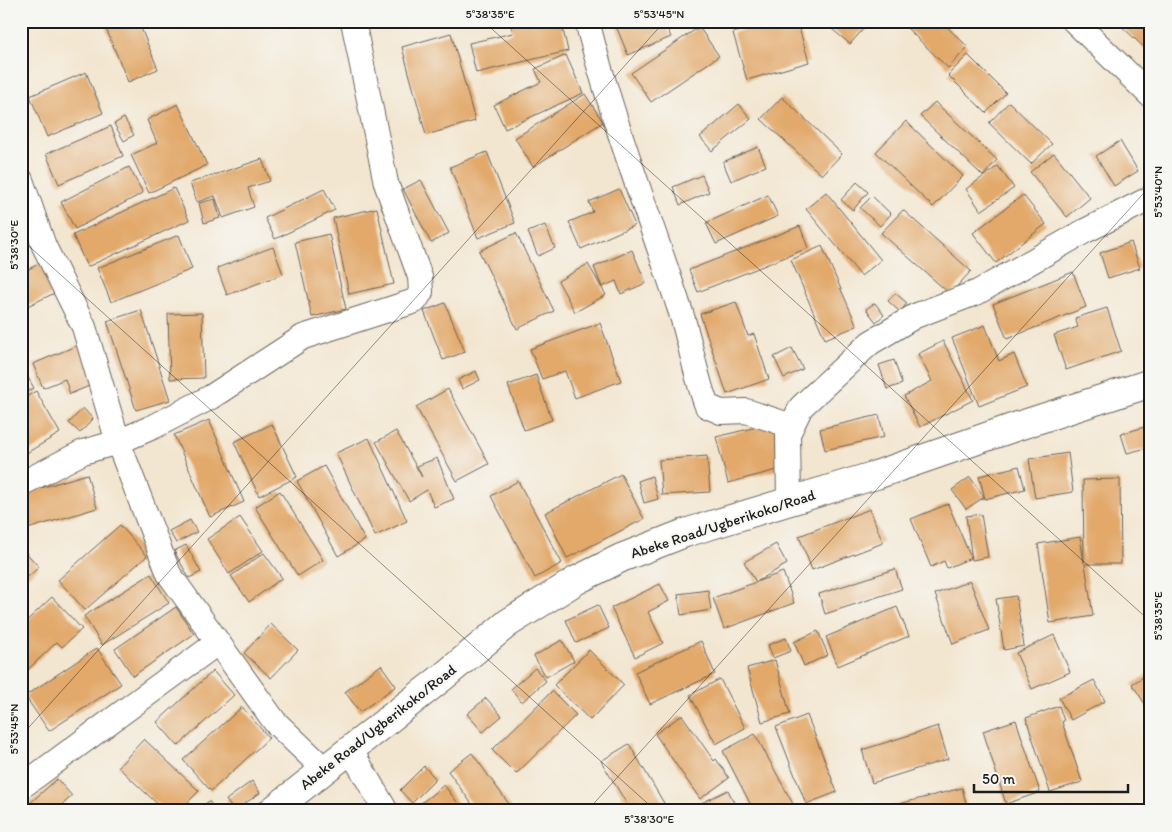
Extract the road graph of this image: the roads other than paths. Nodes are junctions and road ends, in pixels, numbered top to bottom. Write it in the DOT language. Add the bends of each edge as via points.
graph roads {
  1 [pos="353,21"];
  2 [pos="587,21"];
  3 [pos="1074,21"];
  4 [pos="1151,96"];
  5 [pos="21,180"];
  6 [pos="1151,198"];
  7 [pos="1151,383"];
  8 [pos="792,426"];
  9 [pos="118,442"];
  10 [pos="21,484"];
  11 [pos="789,501"];
  12 [pos="217,643"];
  13 [pos="350,749"];
  14 [pos="324,769"];
  15 [pos="21,787"];
  16 [pos="272,811"];
  17 [pos="386,811"];
  1 -- 9 [label="street" via="386,183 420,276 421,292 415,301 303,337 211,397"];
  2 -- 8 [label="street" via="598,65 681,310 707,406 721,412 746,411"];
  3 -- 4 [label="street"];
  5 -- 9 [label="street" via="44,246 84,327"];
  6 -- 8 [label="street" via="1085,231 978,292 915,316 870,343 801,407"];
  7 -- 11 [label="street, Abeke Road/Ugberikoko/Road"];
  8 -- 11 [label="street" via="788,434"];
  9 -- 10 [label="street" via="83,452"];
  9 -- 12 [label="street" via="169,574"];
  11 -- 13 [label="street, Abeke Road/Ugberikoko/Road" via="685,533 621,558 577,580 508,623"];
  12 -- 14 [label="street" via="275,722"];
  12 -- 15 [label="street"];
  13 -- 14 [label="street, Abeke Road/Ugberikoko/Road"];
  13 -- 17 [label="street"];
  14 -- 16 [label="street, Abeke Road/Ugberikoko/Road"];
}
